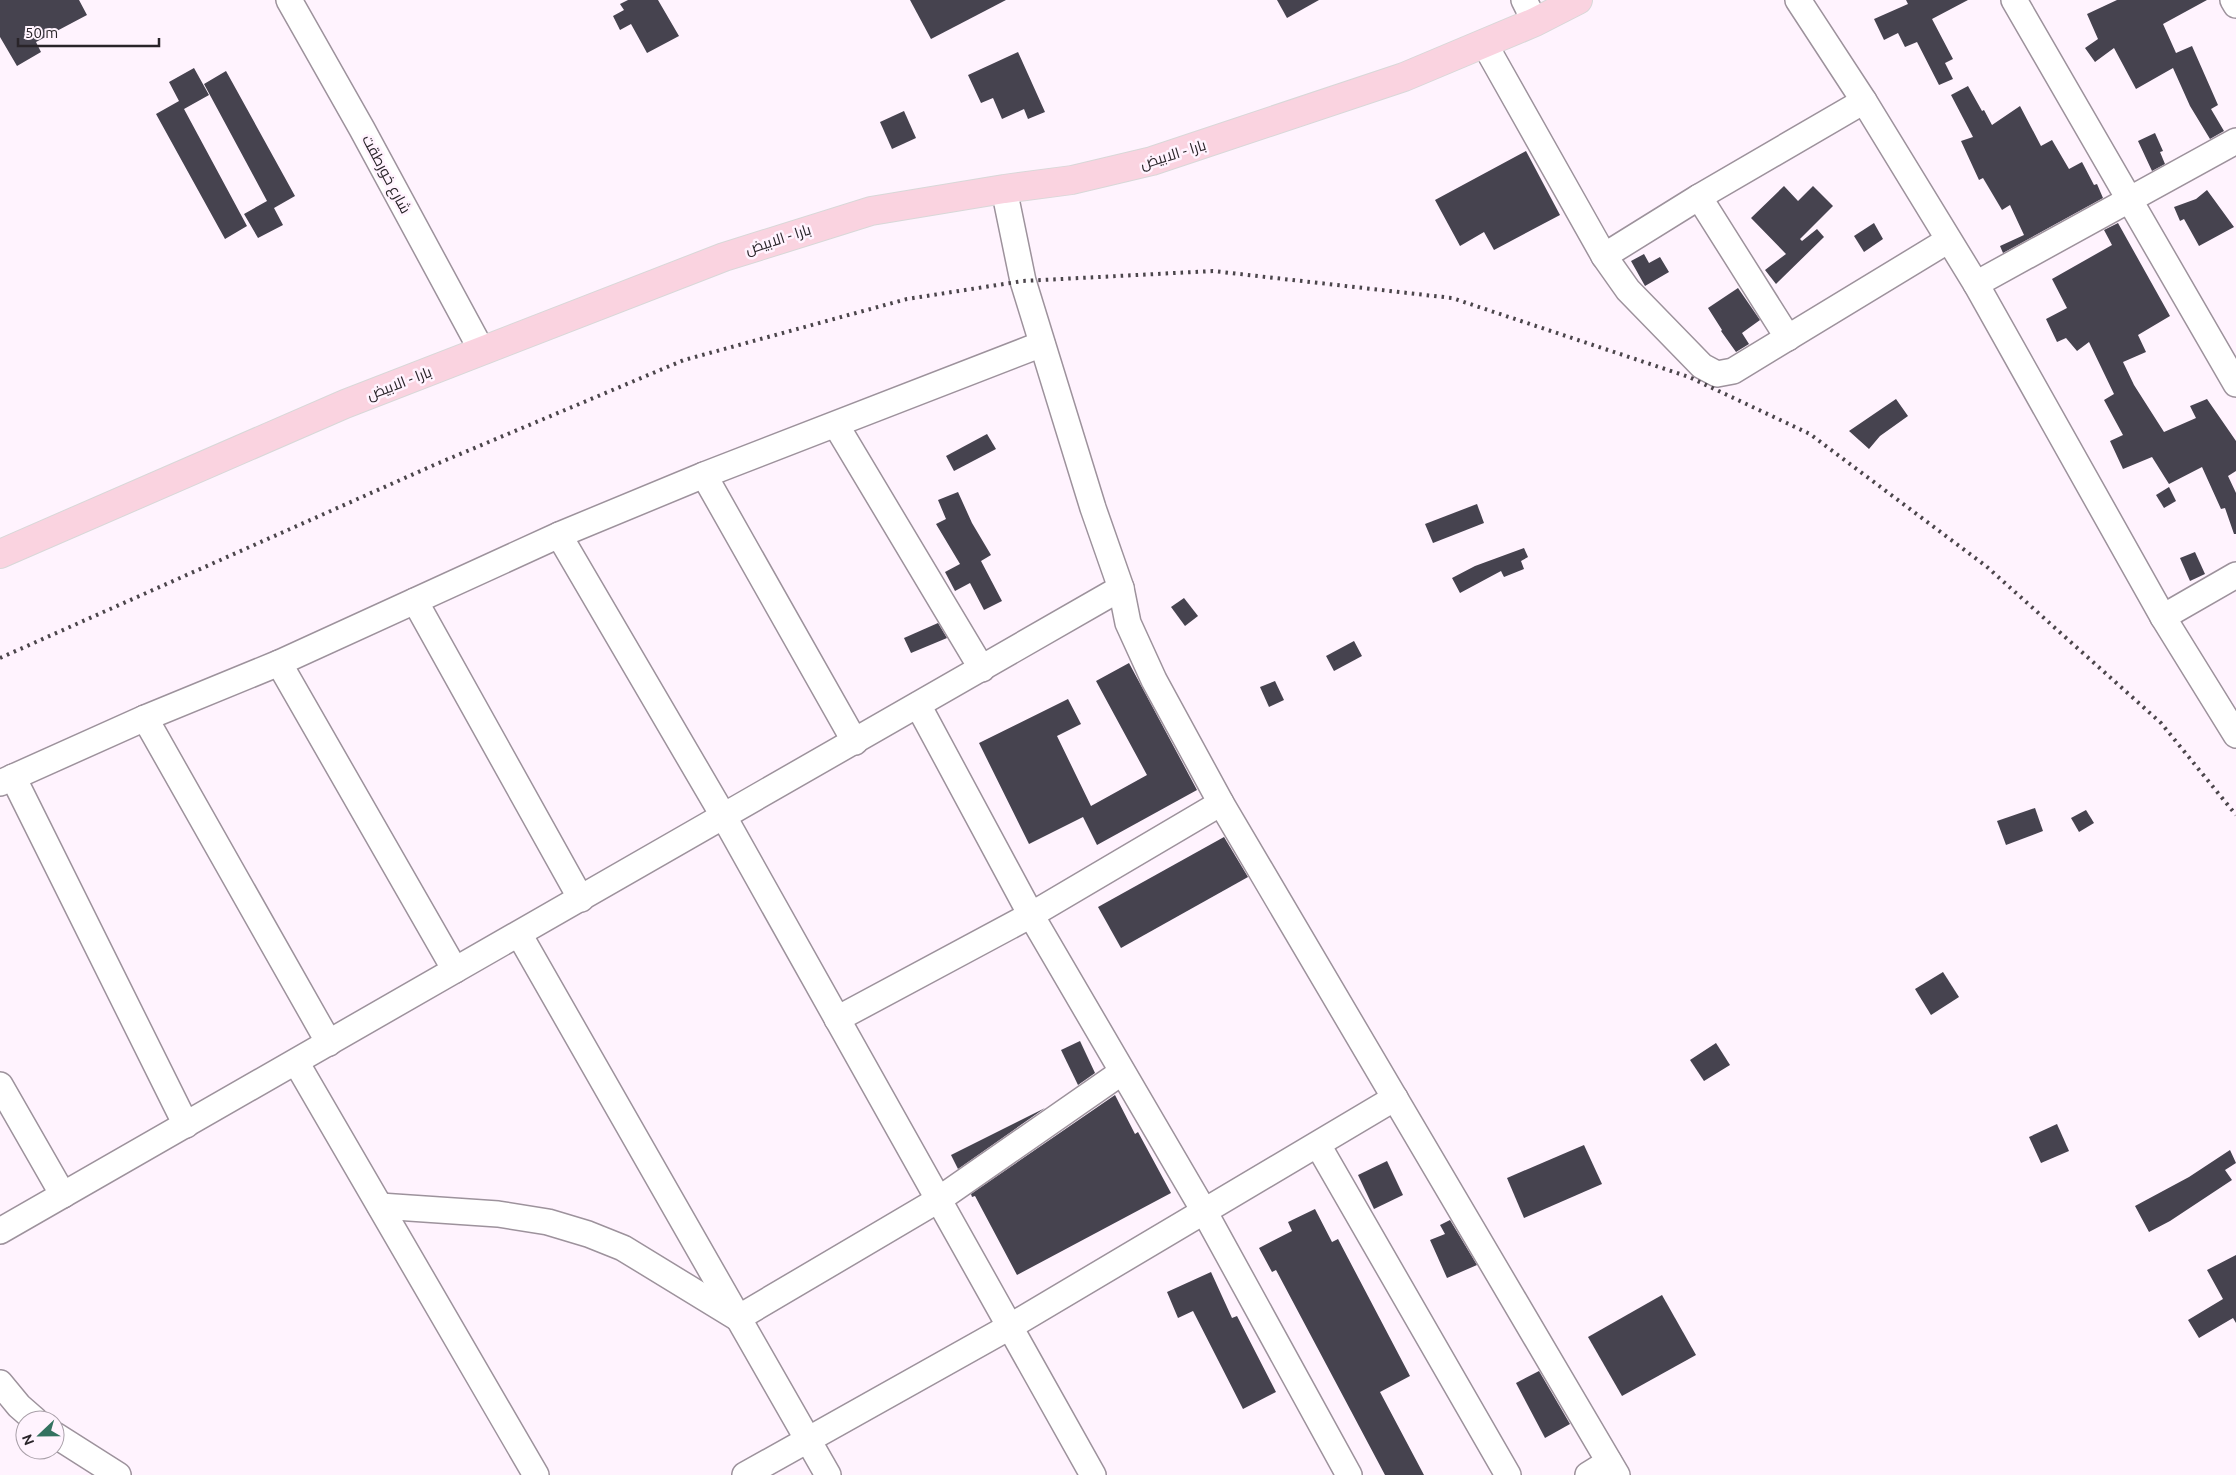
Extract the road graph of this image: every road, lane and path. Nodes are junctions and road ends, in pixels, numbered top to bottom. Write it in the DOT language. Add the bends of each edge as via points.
graph roads {
  1 [pos="289,0"];
  2 [pos="1578,0"];
  3 [pos="1798,0"];
  4 [pos="2014,0"];
  5 [pos="2233,0"];
  6 [pos="2236,5"];
  7 [pos="1529,11"];
  8 [pos="1484,43"];
  9 [pos="1864,101"];
  10 [pos="2236,141"];
  11 [pos="1004,189"];
  12 [pos="1699,197"];
  13 [pos="2128,200"];
  14 [pos="1948,241"];
  15 [pos="1604,256"];
  16 [pos="1976,284"];
  17 [pos="1788,338"];
  18 [pos="1042,344"];
  19 [pos="482,351"];
  20 [pos="2236,384"];
  21 [pos="836,425"];
  22 [pos="704,475"];
  23 [pos="559,535"];
  24 [pos="0,554"];
  25 [pos="2236,575"];
  26 [pos="1121,588"];
  27 [pos="415,601"];
  28 [pos="2163,617"];
  29 [pos="279,663"];
  30 [pos="982,669"];
  31 [pos="918,705"];
  32 [pos="145,718"];
  33 [pos="2236,735"];
  34 [pos="855,742"];
  35 [pos="7,780"];
  36 [pos="1221,803"];
  37 [pos="724,817"];
  38 [pos="581,899"];
  39 [pos="1031,915"];
  40 [pos="519,934"];
  41 [pos="456,970"];
  42 [pos="837,1019"];
  43 [pos="329,1043"];
  44 [pos="296,1062"];
  45 [pos="1122,1072"];
  46 [pos="0,1084"];
  47 [pos="1395,1098"];
  48 [pos="186,1125"];
  49 [pos="1318,1145"];
  50 [pos="63,1195"];
  51 [pos="938,1200"];
  52 [pos="380,1206"];
  53 [pos="1204,1211"];
  54 [pos="0,1231"];
  55 [pos="738,1318"];
  56 [pos="1011,1326"];
  57 [pos="0,1383"];
  58 [pos="24,1410"];
  59 [pos="808,1440"];
  60 [pos="65,1441"];
  61 [pos="1613,1469"];
  62 [pos="118,1475"];
  63 [pos="536,1475"];
  64 [pos="745,1475"];
  65 [pos="828,1475"];
  66 [pos="1093,1475"];
  67 [pos="1349,1475"];
  68 [pos="1508,1475"];
  69 [pos="1588,1475"];
  1 -- 19 [label="street, شارع خورطقت"];
  2 -- 7 [label="main road, بارا - الابيض"];
  3 -- 9 [label="street"];
  4 -- 13 [label="street"];
  5 -- 6 [label="street"];
  7 -- 8 [label="main road, بارا - الابيض"];
  8 -- 11 [label="main road, بارا - الابيض" via="1404,77 1152,162 1072,180"];
  8 -- 15 [label="street"];
  9 -- 12 [label="street"];
  9 -- 14 [label="street"];
  10 -- 13 [label="street"];
  11 -- 18 [label="street" via="1023,281"];
  11 -- 19 [label="main road, بارا - الابيض" via="871,211 822,225 724,257"];
  12 -- 15 [label="street"];
  12 -- 17 [label="street"];
  13 -- 16 [label="street"];
  13 -- 20 [label="street"];
  14 -- 16 [label="street"];
  14 -- 17 [label="street"];
  15 -- 17 [label="street" via="1628,290 1695,360 1717,374 1733,370"];
  16 -- 28 [label="street"];
  18 -- 21 [label="street"];
  18 -- 26 [label="street"];
  19 -- 24 [label="main road, بارا - الابيض" via="345,404"];
  21 -- 22 [label="street"];
  21 -- 30 [label="street"];
  22 -- 23 [label="street"];
  22 -- 34 [label="street"];
  23 -- 27 [label="street"];
  23 -- 37 [label="street"];
  25 -- 28 [label="street"];
  26 -- 30 [label="street"];
  26 -- 36 [label="street" via="1128,623 1154,680"];
  27 -- 29 [label="street"];
  27 -- 38 [label="street"];
  28 -- 33 [label="street"];
  29 -- 32 [label="street"];
  29 -- 41 [label="street"];
  30 -- 31 [label="street"];
  31 -- 34 [label="street"];
  31 -- 39 [label="street"];
  32 -- 35 [label="street"];
  32 -- 43 [label="street"];
  34 -- 37 [label="street"];
  35 -- 48 [label="street"];
  36 -- 39 [label="street"];
  36 -- 47 [label="street"];
  37 -- 38 [label="street"];
  37 -- 42 [label="street"];
  38 -- 40 [label="street"];
  39 -- 42 [label="street"];
  39 -- 45 [label="street"];
  40 -- 41 [label="street"];
  40 -- 55 [label="street"];
  41 -- 43 [label="street"];
  42 -- 51 [label="street"];
  43 -- 44 [label="street"];
  44 -- 48 [label="street"];
  44 -- 52 [label="street"];
  45 -- 51 [label="street"];
  45 -- 53 [label="street"];
  46 -- 50 [label="street"];
  47 -- 49 [label="street"];
  47 -- 61 [label="street"];
  48 -- 50 [label="street"];
  49 -- 53 [label="street"];
  49 -- 68 [label="street"];
  50 -- 54 [label="street"];
  51 -- 55 [label="street"];
  51 -- 56 [label="street"];
  52 -- 55 [label="street" via="498,1214 548,1222 588,1234 623,1248"];
  52 -- 63 [label="street"];
  53 -- 56 [label="street"];
  53 -- 67 [label="street"];
  55 -- 59 [label="street"];
  56 -- 59 [label="street"];
  56 -- 66 [label="street"];
  57 -- 58 [label="street"];
  59 -- 64 [label="street"];
  59 -- 65 [label="street"];
  60 -- 62 [label="street"];
  61 -- 69 [label="street"];
}
